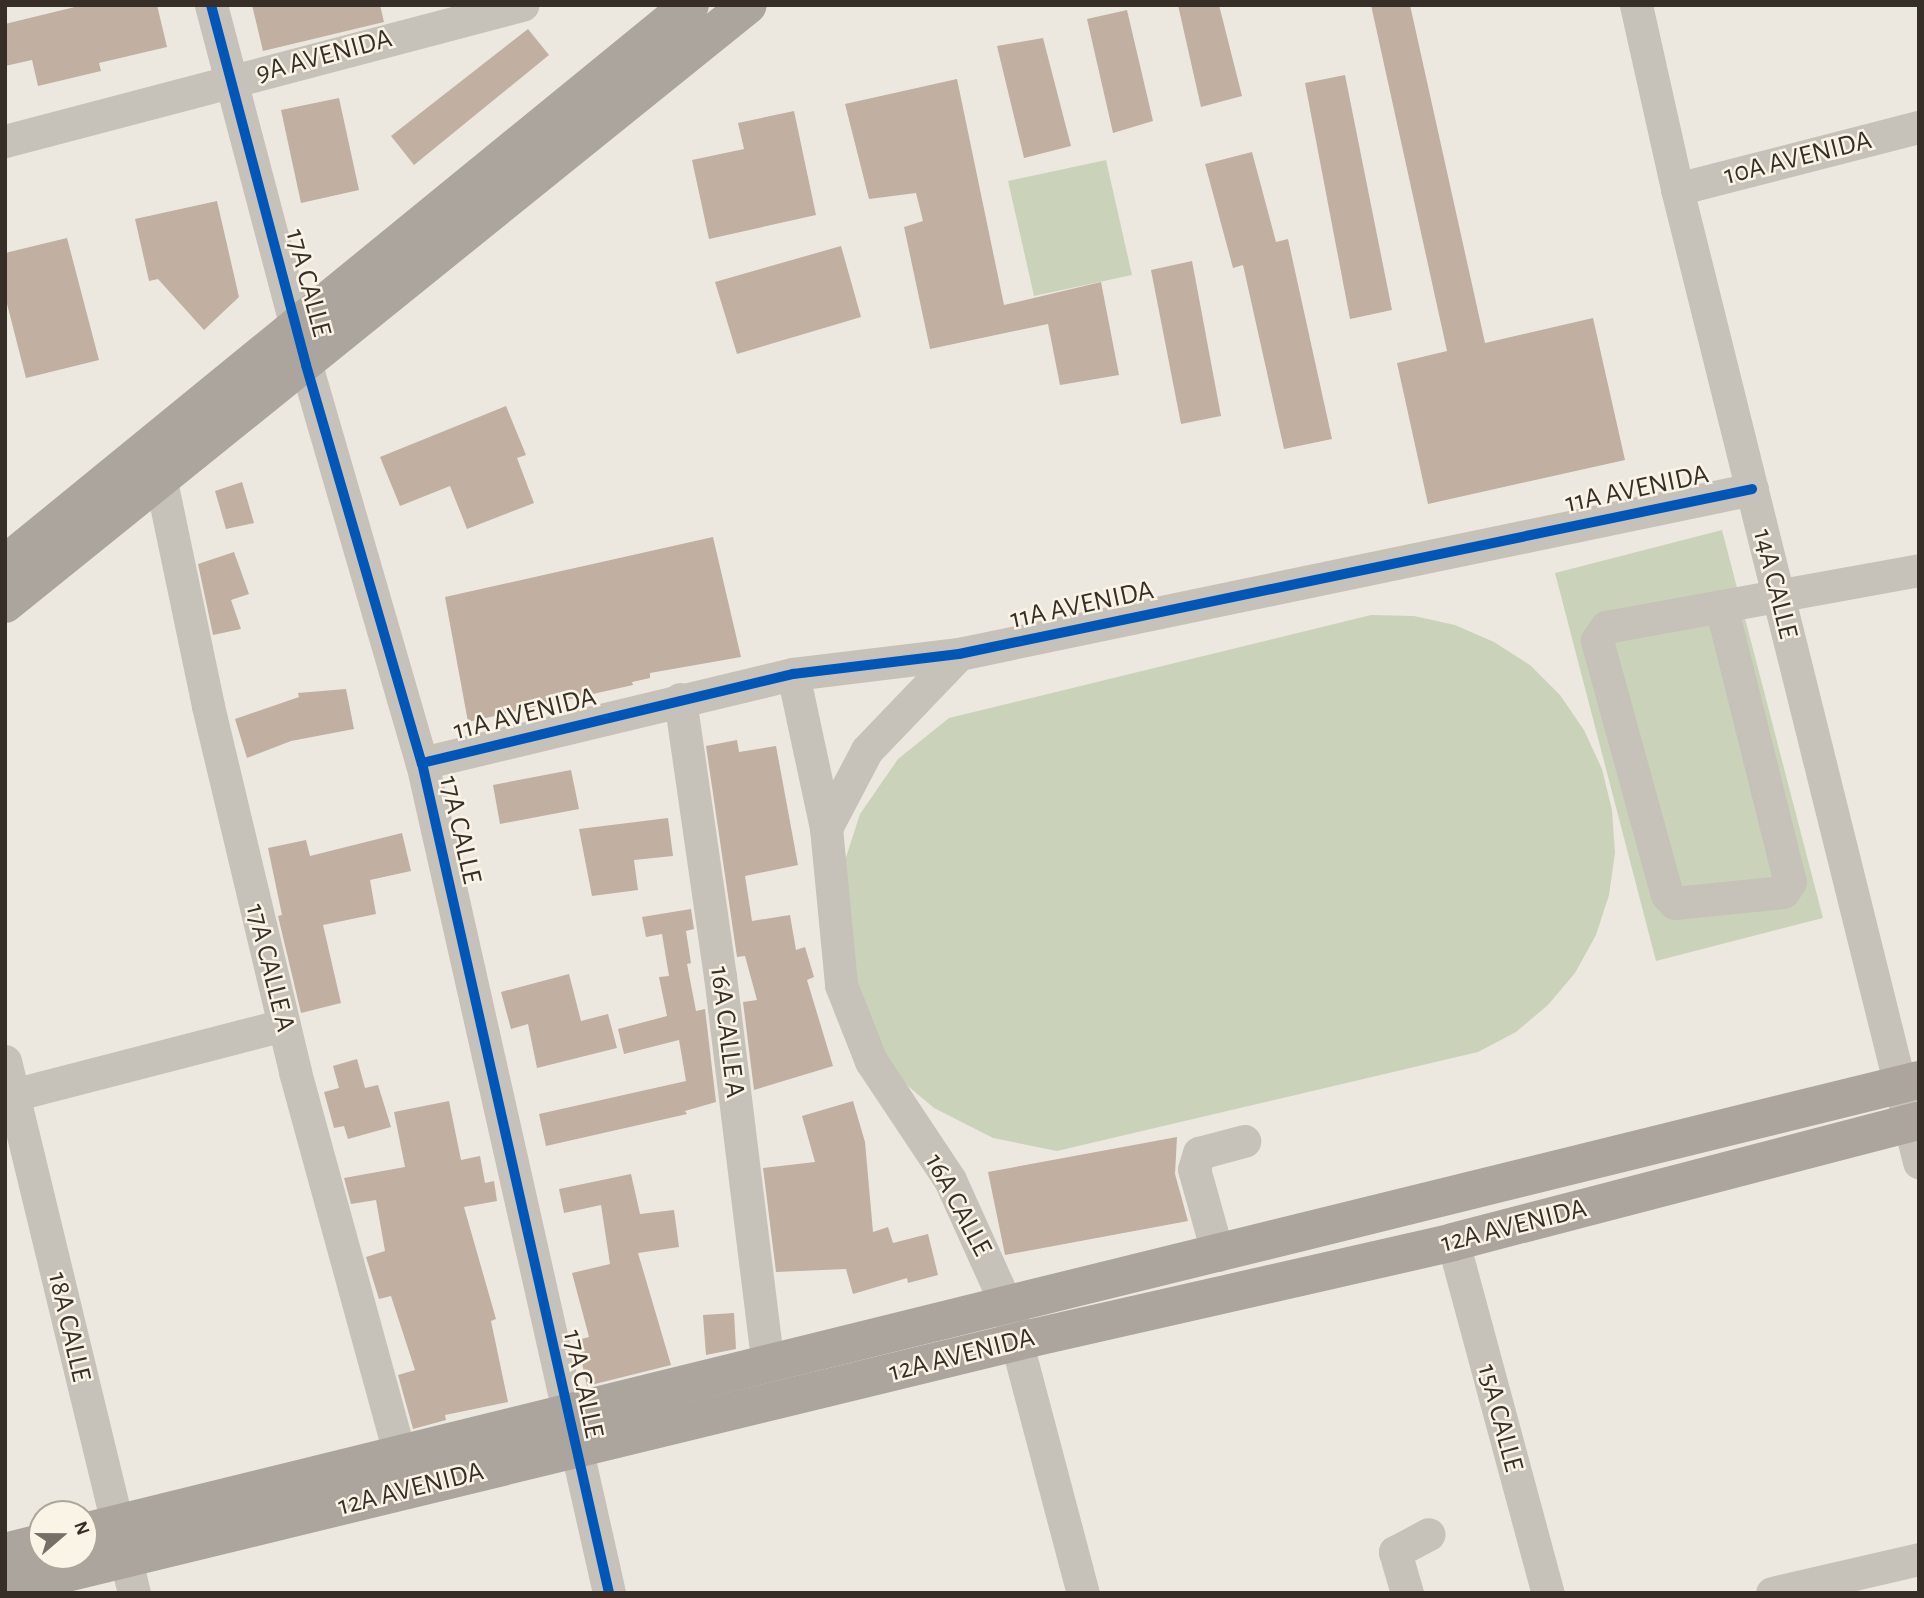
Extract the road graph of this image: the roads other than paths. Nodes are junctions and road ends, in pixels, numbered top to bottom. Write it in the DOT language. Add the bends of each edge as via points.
graph roads {
  1 [pos="211,5"];
  2 [pos="522,5"];
  3 [pos="690,5"];
  4 [pos="748,5"];
  5 [pos="1636,5"];
  6 [pos="230,81"];
  7 [pos="1919,127"];
  8 [pos="5,141"];
  9 [pos="1677,189"];
  10 [pos="297,328"];
  11 [pos="306,365"];
  12 [pos="160,476"];
  13 [pos="1752,489"];
  14 [pos="5,564"];
  15 [pos="1919,570"];
  16 [pos="1778,596"];
  17 [pos="5,604"];
  18 [pos="1721,606"];
  19 [pos="958,654"];
  20 [pos="793,674"];
  21 [pos="680,699"];
  22 [pos="422,763"];
  23 [pos="826,828"];
  24 [pos="284,1025"];
  25 [pos="5,1061"];
  26 [pos="1909,1083"];
  27 [pos="10,1096"];
  28 [pos="1914,1123"];
  29 [pos="1244,1141"];
  30 [pos="1919,1162"];
  31 [pos="1453,1242"];
  32 [pos="1217,1255"];
  33 [pos="777,1281"];
  34 [pos="1012,1324"];
  35 [pos="778,1363"];
  36 [pos="570,1432"];
  37 [pos="400,1455"];
  38 [pos="1429,1534"];
  39 [pos="28,1546"];
  40 [pos="5,1552"];
  41 [pos="115,1552"];
  42 [pos="1919,1559"];
  43 [pos="5,1588"];
  44 [pos="609,1593"];
  45 [pos="1083,1593"];
  46 [pos="1407,1593"];
  47 [pos="1548,1593"];
  48 [pos="1772,1593"];
  1 -- 6 [label="street, 17A CALLE"];
  2 -- 6 [label="street, 9A AVENIDA"];
  3 -- 10 [label="main road"];
  4 -- 11 [label="main road"];
  5 -- 9 [label="street, 14A CALLE"];
  6 -- 8 [label="street, 9A AVENIDA"];
  6 -- 10 [label="street, 17A CALLE"];
  7 -- 9 [label="street, 10A AVENIDA"];
  9 -- 13 [label="street, 14A CALLE"];
  10 -- 11 [label="street, 17A CALLE"];
  10 -- 14 [label="main road"];
  11 -- 12 [label="main road"];
  11 -- 22 [label="street, 17A CALLE"];
  12 -- 17 [label="main road"];
  12 -- 24 [label="street, 17A CALLE A" via="208,706"];
  13 -- 16 [label="street, 14A CALLE"];
  13 -- 19 [label="street, 11A AVENIDA"];
  15 -- 16 [label="street"];
  16 -- 18 [label="street"];
  16 -- 26 [label="street, 14A CALLE"];
  18 -- 18 [label="street" via="1790,882 1783,891 1675,903 1667,895 1597,640 1606,627"];
  19 -- 20 [label="street, 11A AVENIDA"];
  19 -- 23 [label="street" via="867,750"];
  20 -- 21 [label="street, 11A AVENIDA"];
  20 -- 23 [label="street, 16A CALLE"];
  21 -- 22 [label="street, 11A AVENIDA"];
  21 -- 35 [label="street, 16A CALLE A"];
  22 -- 36 [label="street, 17A CALLE"];
  23 -- 34 [label="street, 16A CALLE" via="841,985 871,1061 950,1180"];
  24 -- 27 [label="street"];
  24 -- 37 [label="street, 17A CALLE A"];
  25 -- 27 [label="street, 18A CALLE"];
  26 -- 28 [label="street, 14A CALLE"];
  26 -- 32 [label="main road, 12A AVENIDA"];
  27 -- 41 [label="street, 18A CALLE"];
  28 -- 30 [label="street, 14A CALLE"];
  28 -- 31 [label="main road, 12A AVENIDA"];
  29 -- 32 [label="street" via="1199,1153 1194,1169"];
  31 -- 34 [label="main road, 12A AVENIDA"];
  31 -- 47 [label="street, 15A CALLE"];
  32 -- 34 [label="main road, 12A AVENIDA"];
  33 -- 35 [label="street"];
  34 -- 35 [label="main road, 12A AVENIDA"];
  34 -- 36 [label="main road, 12A AVENIDA"];
  34 -- 45 [label="street, 16A CALLE"];
  35 -- 36 [label="main road, 12A AVENIDA"];
  36 -- 37 [label="main road, 12A AVENIDA"];
  36 -- 41 [label="main road, 12A AVENIDA"];
  36 -- 44 [label="street, 17A CALLE"];
  37 -- 41 [label="main road, 12A AVENIDA"];
  38 -- 46 [label="street" via="1395,1552"];
  39 -- 40 [label="main road"];
  41 -- 43 [label="main road, 12A AVENIDA"];
  42 -- 48 [label="street"];
}
